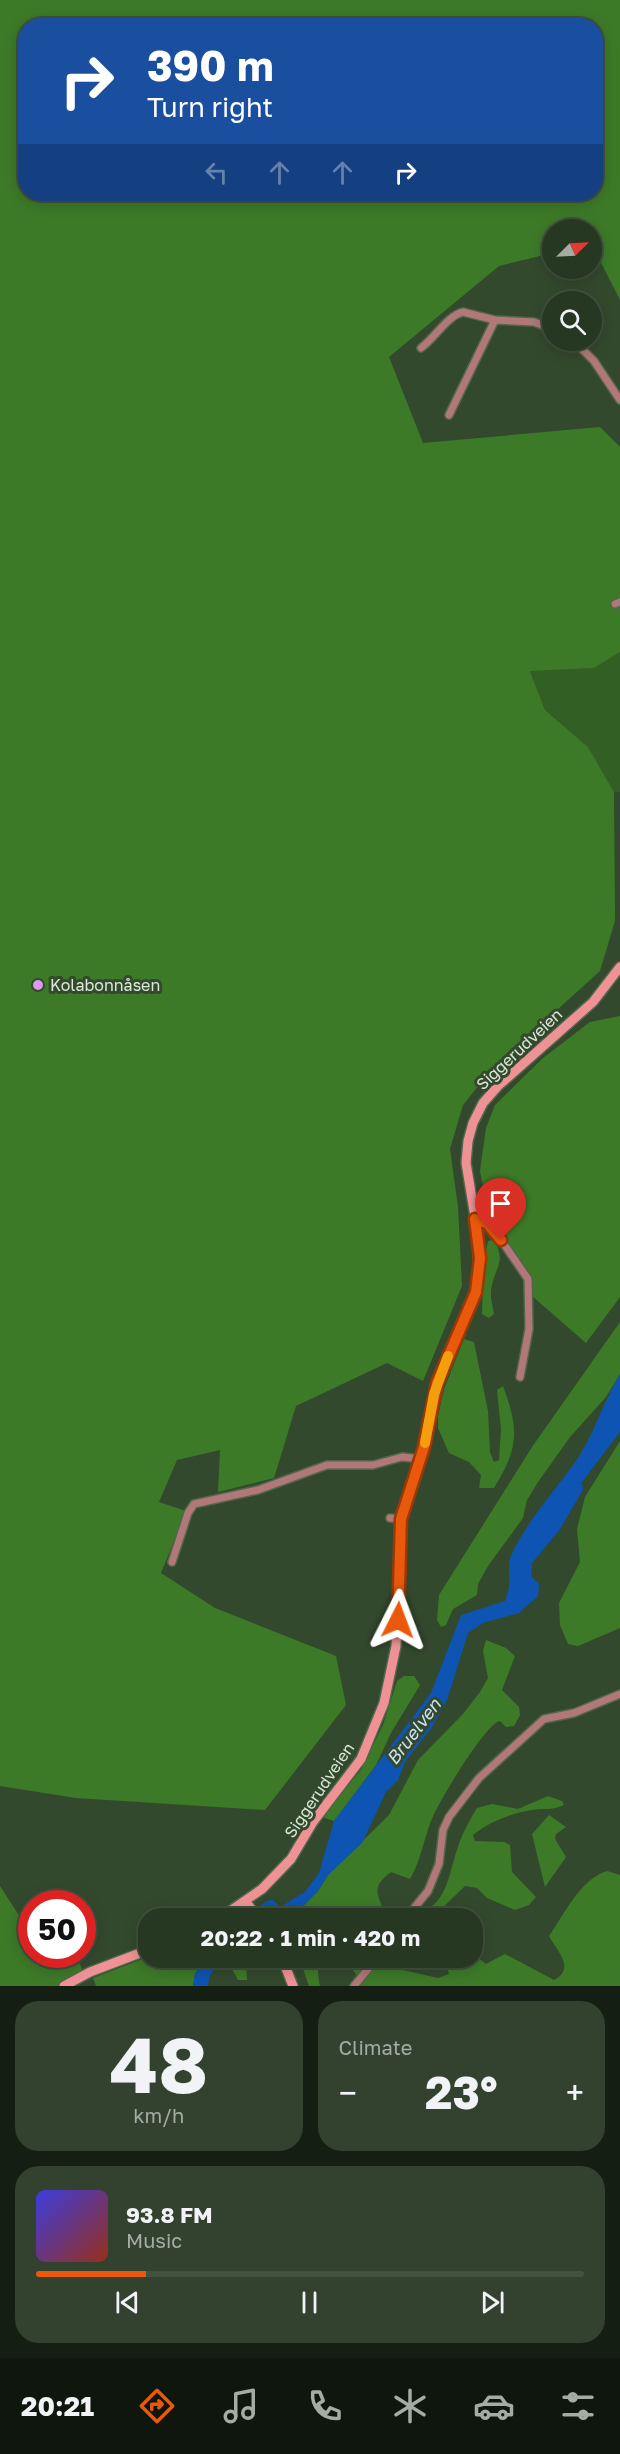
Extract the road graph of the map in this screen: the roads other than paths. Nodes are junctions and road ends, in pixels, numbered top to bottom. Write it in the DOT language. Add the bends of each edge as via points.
graph roads {
  1 [pos="495,320"];
  2 [pos="542,325"];
  3 [pos="420,348"];
  4 [pos="584,351"];
  5 [pos="620,400"];
  6 [pos="449,415"];
  7 [pos="620,966"];
  8 [pos="475,1219"];
  9 [pos="520,1377"];
  10 [pos="412,1458"];
  11 [pos="390,1518"];
  12 [pos="401,1519"];
  13 [pos="172,1562"];
  14 [pos="620,1694"];
  15 [pos="246,1902"];
  16 [pos="236,1908"];
  17 [pos="251,1908"];
  18 [pos="414,1908"];
  19 [pos="138,1954"];
  20 [pos="286,1968"];
  21 [pos="368,1968"];
  22 [pos="64,1986"];
  23 [pos="293,1986"];
  24 [pos="354,1986"];
  1 -- 2 [label="street"];
  1 -- 3 [label="street" via="458,313"];
  1 -- 6 [label="street"];
  4 -- 5 [label="street"];
  7 -- 8 [label="main road, Siggerudveien" via="593,1002 503,1080 480,1109 466,1155"];
  8 -- 9 [label="street" via="495,1231 528,1278 529,1329"];
  8 -- 12 [label="main road, Siggerudveien" via="480,1258 476,1292 437,1383 424,1447"];
  10 -- 13 [label="street" via="373,1465 332,1464 239,1495 194,1504"];
  11 -- 12 [label="street"];
  12 -- 15 [label="main road, Siggerudveien" via="395,1656 375,1727 357,1765 315,1818 291,1859"];
  14 -- 18 [label="street" via="574,1713 544,1719 479,1778 449,1817 443,1830 439,1864 428,1891"];
  15 -- 16 [label="main road, Siggerudveien"];
  15 -- 17 [label="main road"];
  19 -- 22 [label="main road"];
  20 -- 23 [label="main road"];
  21 -- 24 [label="street"];
}
